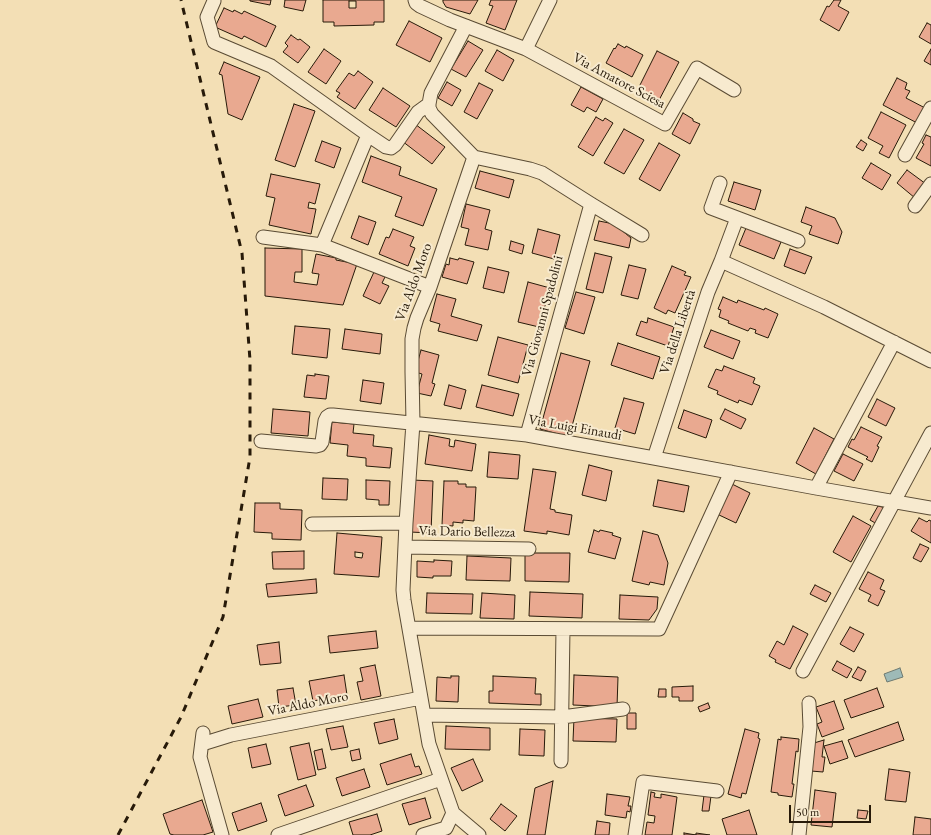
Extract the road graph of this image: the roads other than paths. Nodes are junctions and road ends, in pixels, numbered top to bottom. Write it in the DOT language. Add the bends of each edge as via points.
graph roads {
  1 [pos="415,0"];
  2 [pos="550,0"];
  3 [pos="214,1"];
  4 [pos="466,26"];
  5 [pos="526,49"];
  6 [pos="734,90"];
  7 [pos="428,104"];
  8 [pos="931,108"];
  9 [pos="368,135"];
  10 [pos="905,155"];
  11 [pos="474,157"];
  12 [pos="720,183"];
  13 [pos="931,184"];
  14 [pos="591,204"];
  15 [pos="914,206"];
  16 [pos="737,218"];
  17 [pos="642,235"];
  18 [pos="263,237"];
  19 [pos="798,241"];
  20 [pos="322,245"];
  21 [pos="721,261"];
  22 [pos="430,288"];
  23 [pos="894,342"];
  24 [pos="931,362"];
  25 [pos="413,423"];
  26 [pos="931,433"];
  27 [pos="527,435"];
  28 [pos="261,441"];
  29 [pos="654,458"];
  30 [pos="731,472"];
  31 [pos="816,488"];
  32 [pos="894,501"];
  33 [pos="931,508"];
  34 [pos="406,523"];
  35 [pos="312,524"];
  36 [pos="405,547"];
  37 [pos="529,549"];
  38 [pos="409,628"];
  39 [pos="563,629"];
  40 [pos="803,670"];
  41 [pos="421,698"];
  42 [pos="809,702"];
  43 [pos="623,709"];
  44 [pos="424,715"];
  45 [pos="562,717"];
  46 [pos="561,761"];
  47 [pos="441,779"];
  48 [pos="717,792"];
  49 [pos="453,814"];
  50 [pos="446,832"];
  51 [pos="222,835"];
  52 [pos="278,835"];
  53 [pos="423,835"];
  54 [pos="479,835"];
  55 [pos="635,835"];
  56 [pos="799,835"];
  1 -- 4 [label="street, Via Amatore Sciesa" via="420,6"];
  2 -- 5 [label="street"];
  3 -- 9 [label="street" via="207,17 214,42 271,66"];
  4 -- 5 [label="street, Via Amatore Sciesa"];
  4 -- 7 [label="street" via="431,93"];
  5 -- 6 [label="street, Via Amatore Sciesa" via="665,124 697,68"];
  7 -- 9 [label="street" via="418,112 393,147 386,147"];
  7 -- 11 [label="street" via="432,114"];
  8 -- 10 [label="street"];
  9 -- 20 [label="street"];
  11 -- 14 [label="street" via="542,173"];
  11 -- 22 [label="street, Via Aldo Moro"];
  12 -- 16 [label="street" via="710,208"];
  13 -- 15 [label="street"];
  14 -- 17 [label="street"];
  14 -- 27 [label="street, Via Giovanni Spadolini"];
  16 -- 19 [label="street"];
  16 -- 21 [label="street, Via della Libertà"];
  18 -- 20 [label="street"];
  20 -- 22 [label="street"];
  21 -- 23 [label="street" via="824,307"];
  21 -- 29 [label="street, Via della Libertà" via="708,292"];
  22 -- 25 [label="street, Via Aldo Moro" via="417,318 412,339"];
  23 -- 24 [label="street"];
  23 -- 31 [label="street"];
  25 -- 27 [label="street, Via Luigi Einaudi"];
  25 -- 28 [label="street" via="330,415 325,421 320,445"];
  25 -- 34 [label="street, Via Aldo Moro"];
  26 -- 32 [label="street"];
  27 -- 29 [label="street, Via Luigi Einaudi"];
  29 -- 30 [label="street, Via Luigi Einaudi"];
  30 -- 31 [label="street, Via Luigi Einaudi"];
  30 -- 39 [label="street" via="659,629"];
  31 -- 32 [label="street, Via Luigi Einaudi"];
  32 -- 33 [label="street, Via Luigi Einaudi"];
  32 -- 40 [label="street"];
  34 -- 35 [label="street"];
  34 -- 36 [label="street, Via Aldo Moro"];
  36 -- 37 [label="street, Via Dario Bellezza"];
  36 -- 38 [label="street, Via Aldo Moro" via="404,595"];
  38 -- 39 [label="street"];
  38 -- 41 [label="street, Via Aldo Moro"];
  39 -- 45 [label="street"];
  41 -- 44 [label="street, Via Aldo Moro"];
  41 -- 51 [label="street, Via Aldo Moro" via="202,739 200,758"];
  42 -- 56 [label="street" via="810,727"];
  43 -- 45 [label="street"];
  44 -- 45 [label="street"];
  44 -- 47 [label="street, Via Aldo Moro" via="429,744"];
  45 -- 46 [label="street"];
  47 -- 49 [label="street, Via Aldo Moro"];
  47 -- 52 [label="street"];
  48 -- 55 [label="street" via="643,782"];
  49 -- 50 [label="street"];
  49 -- 54 [label="street"];
  50 -- 53 [label="street"];
}
